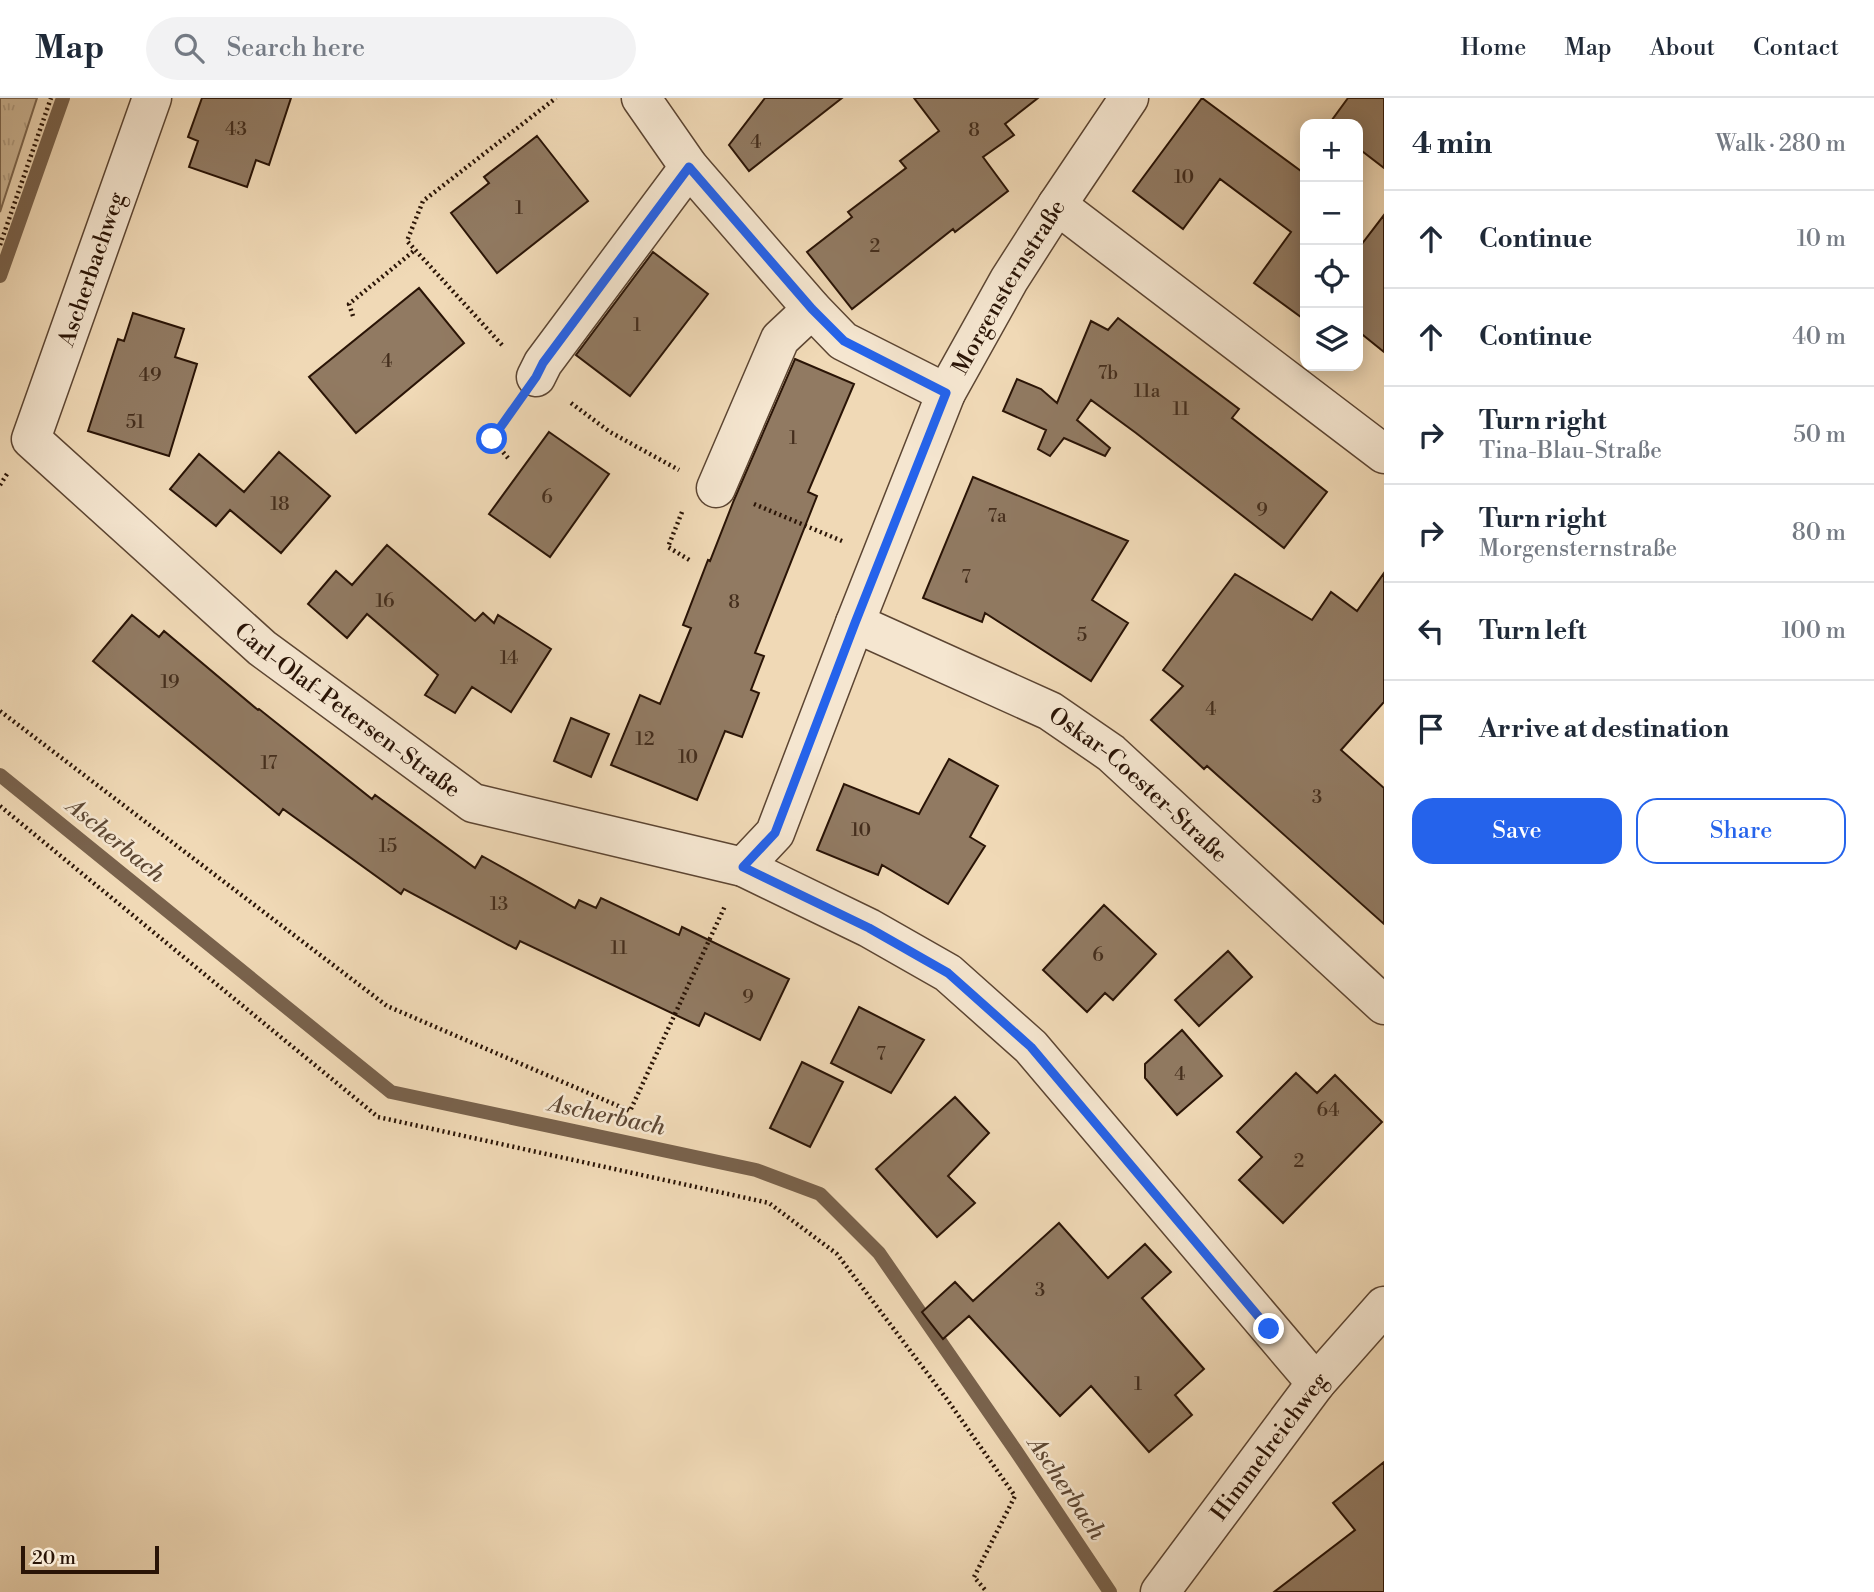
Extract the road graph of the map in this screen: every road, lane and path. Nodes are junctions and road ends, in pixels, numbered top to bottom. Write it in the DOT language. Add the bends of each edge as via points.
graph roads {
  1 [pos="51,98"];
  2 [pos="152,98"];
  3 [pos="641,98"];
  4 [pos="1129,98"];
  5 [pos="689,167"];
  6 [pos="1057,205"];
  7 [pos="0,246"];
  8 [pos="415,250"];
  9 [pos="812,309"];
  10 [pos="353,316"];
  11 [pos="536,377"];
  12 [pos="946,393"];
  13 [pos="32,439"];
  14 [pos="1384,454"];
  15 [pos="509,458"];
  16 [pos="701,495"];
  17 [pos="691,561"];
  18 [pos="855,623"];
  19 [pos="0,711"];
  20 [pos="0,806"];
  21 [pos="743,867"];
  22 [pos="1384,1005"];
  23 [pos="1384,1306"];
  24 [pos="1316,1383"];
  25 [pos="1166,1589"];
  26 [pos="987,1592"];
  1 -- 7 [label="path"];
  2 -- 13 [label="street, Ascherbachweg"];
  3 -- 5 [label="street"];
  4 -- 6 [label="street, Morgensternstraße"];
  5 -- 9 [label="street"];
  5 -- 11 [label="street"];
  6 -- 12 [label="street, Morgensternstraße"];
  6 -- 14 [label="street"];
  8 -- 10 [label="path" via="349,304"];
  9 -- 12 [label="street" via="844,341"];
  9 -- 16 [label="street" via="780,339"];
  11 -- 15 [label="path" via="492,439"];
  12 -- 18 [label="street, Morgensternstraße"];
  13 -- 21 [label="street, Carl-Olaf-Petersen-Straße" via="262,648 473,803"];
  16 -- 17 [label="path" via="668,547"];
  18 -- 21 [label="street, Morgensternstraße" via="775,833"];
  18 -- 22 [label="street, Oskar-Coester-Straße" via="1050,711 1111,753"];
  19 -- 21 [label="path" via="387,1006 631,1111"];
  20 -- 26 [label="path" via="377,1117 769,1203 837,1254 1015,1496 974,1577"];
  21 -- 24 [label="street, Carl-Olaf-Petersen-Straße" via="869,928 948,973 1031,1047"];
  23 -- 24 [label="street, Himmelreichweg"];
  24 -- 25 [label="street, Himmelreichweg"];
}
